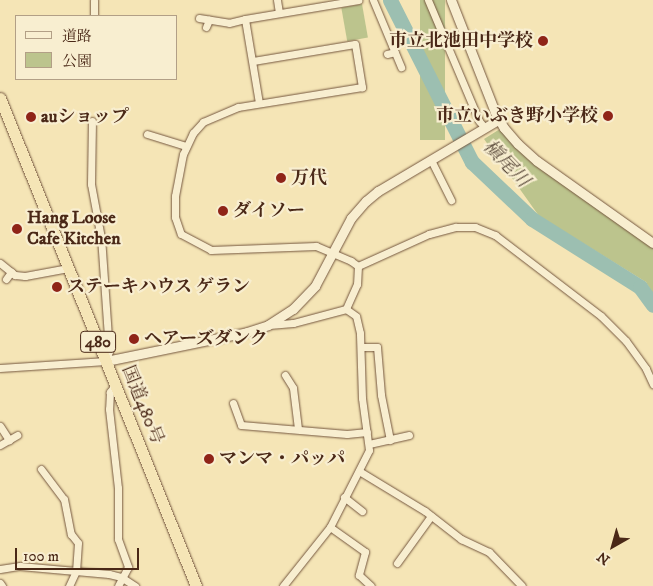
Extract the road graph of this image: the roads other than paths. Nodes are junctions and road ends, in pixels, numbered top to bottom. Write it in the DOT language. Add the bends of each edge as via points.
graph roads {
  1 [pos="94,0"];
  2 [pos="277,0"];
  3 [pos="358,0"];
  4 [pos="373,0"];
  5 [pos="428,0"];
  6 [pos="451,0"];
  7 [pos="279,13"];
  8 [pos="94,15"];
  9 [pos="199,18"];
  10 [pos="245,20"];
  11 [pos="253,61"];
  12 [pos="401,67"];
  13 [pos="0,100"];
  14 [pos="259,103"];
  15 [pos="92,120"];
  16 [pos="498,120"];
  17 [pos="484,129"];
  18 [pos="147,134"];
  19 [pos="186,146"];
  20 [pos="434,159"];
  21 [pos="446,198"];
  22 [pos="653,243"];
  23 [pos="333,254"];
  24 [pos="0,263"];
  25 [pos="358,266"];
  26 [pos="68,268"];
  27 [pos="11,272"];
  28 [pos="6,279"];
  29 [pos="346,309"];
  30 [pos="268,325"];
  31 [pos="361,347"];
  32 [pos="106,361"];
  33 [pos="0,368"];
  34 [pos="285,375"];
  35 [pos="653,384"];
  36 [pos="115,385"];
  37 [pos="233,403"];
  38 [pos="0,426"];
  39 [pos="298,429"];
  40 [pos="367,432"];
  41 [pos="17,435"];
  42 [pos="409,435"];
  43 [pos="8,440"];
  44 [pos="390,440"];
  45 [pos="369,444"];
  46 [pos="0,445"];
  47 [pos="41,469"];
  48 [pos="360,471"];
  49 [pos="344,497"];
  50 [pos="362,512"];
  51 [pos="432,516"];
  52 [pos="330,527"];
  53 [pos="397,563"];
  54 [pos="0,569"];
  55 [pos="76,571"];
  56 [pos="121,577"];
  57 [pos="0,582"];
  58 [pos="2,586"];
  59 [pos="69,586"];
  60 [pos="118,586"];
  61 [pos="134,586"];
  62 [pos="196,586"];
  63 [pos="283,586"];
  64 [pos="371,586"];
  65 [pos="522,586"];
  1 -- 8 [label="street"];
  2 -- 7 [label="street"];
  3 -- 7 [label="street"];
  4 -- 12 [label="street" via="391,53"];
  5 -- 17 [label="street"];
  6 -- 16 [label="street"];
  7 -- 10 [label="street"];
  9 -- 10 [label="street" via="207,23"];
  10 -- 11 [label="street"];
  11 -- 14 [label="street"];
  11 -- 14 [label="street" via="355,44 362,87"];
  13 -- 26 [label="highway, 国道480号 / 480"];
  14 -- 19 [label="street" via="238,107 203,122"];
  15 -- 32 [label="street" via="91,184 101,238 109,351"];
  16 -- 17 [label="street"];
  16 -- 22 [label="street" via="537,161"];
  17 -- 20 [label="street"];
  18 -- 19 [label="street"];
  19 -- 23 [label="street" via="175,196 175,216 181,234 211,250 316,246"];
  20 -- 21 [label="street"];
  20 -- 23 [label="street" via="366,201 351,218"];
  23 -- 25 [label="street"];
  23 -- 30 [label="street" via="306,297"];
  24 -- 27 [label="street"];
  25 -- 29 [label="street" via="358,284"];
  25 -- 35 [label="street" via="429,234 456,227 475,227 495,236 601,316 626,341"];
  26 -- 27 [label="street" via="26,276"];
  26 -- 32 [label="highway, 国道480号 / 480"];
  27 -- 28 [label="street"];
  29 -- 30 [label="street" via="293,323"];
  29 -- 31 [label="street" via="356,316"];
  30 -- 32 [label="street"];
  31 -- 40 [label="street" via="362,398"];
  31 -- 44 [label="street" via="377,347 381,395"];
  32 -- 33 [label="street"];
  32 -- 36 [label="highway, 国道480号 / 480"];
  34 -- 39 [label="street" via="293,388"];
  36 -- 56 [label="street" via="110,392 109,408 118,488 118,539 128,567"];
  36 -- 62 [label="highway, 国道480号 / 480"];
  37 -- 39 [label="street" via="241,425"];
  38 -- 43 [label="street"];
  39 -- 40 [label="street" via="347,434"];
  40 -- 45 [label="street"];
  41 -- 43 [label="street"];
  42 -- 44 [label="street"];
  43 -- 46 [label="street"];
  44 -- 45 [label="street"];
  45 -- 48 [label="street"];
  47 -- 55 [label="street" via="67,506 71,534 78,543"];
  48 -- 49 [label="street"];
  48 -- 51 [label="street"];
  49 -- 50 [label="street"];
  49 -- 52 [label="street"];
  51 -- 53 [label="street"];
  51 -- 65 [label="street" via="461,539 489,552"];
  52 -- 63 [label="street"];
  52 -- 64 [label="street" via="365,552 359,575"];
  54 -- 55 [label="street" via="20,566"];
  55 -- 56 [label="street"];
  55 -- 59 [label="street"];
  56 -- 60 [label="street"];
  56 -- 61 [label="street"];
  57 -- 58 [label="street"];
}
